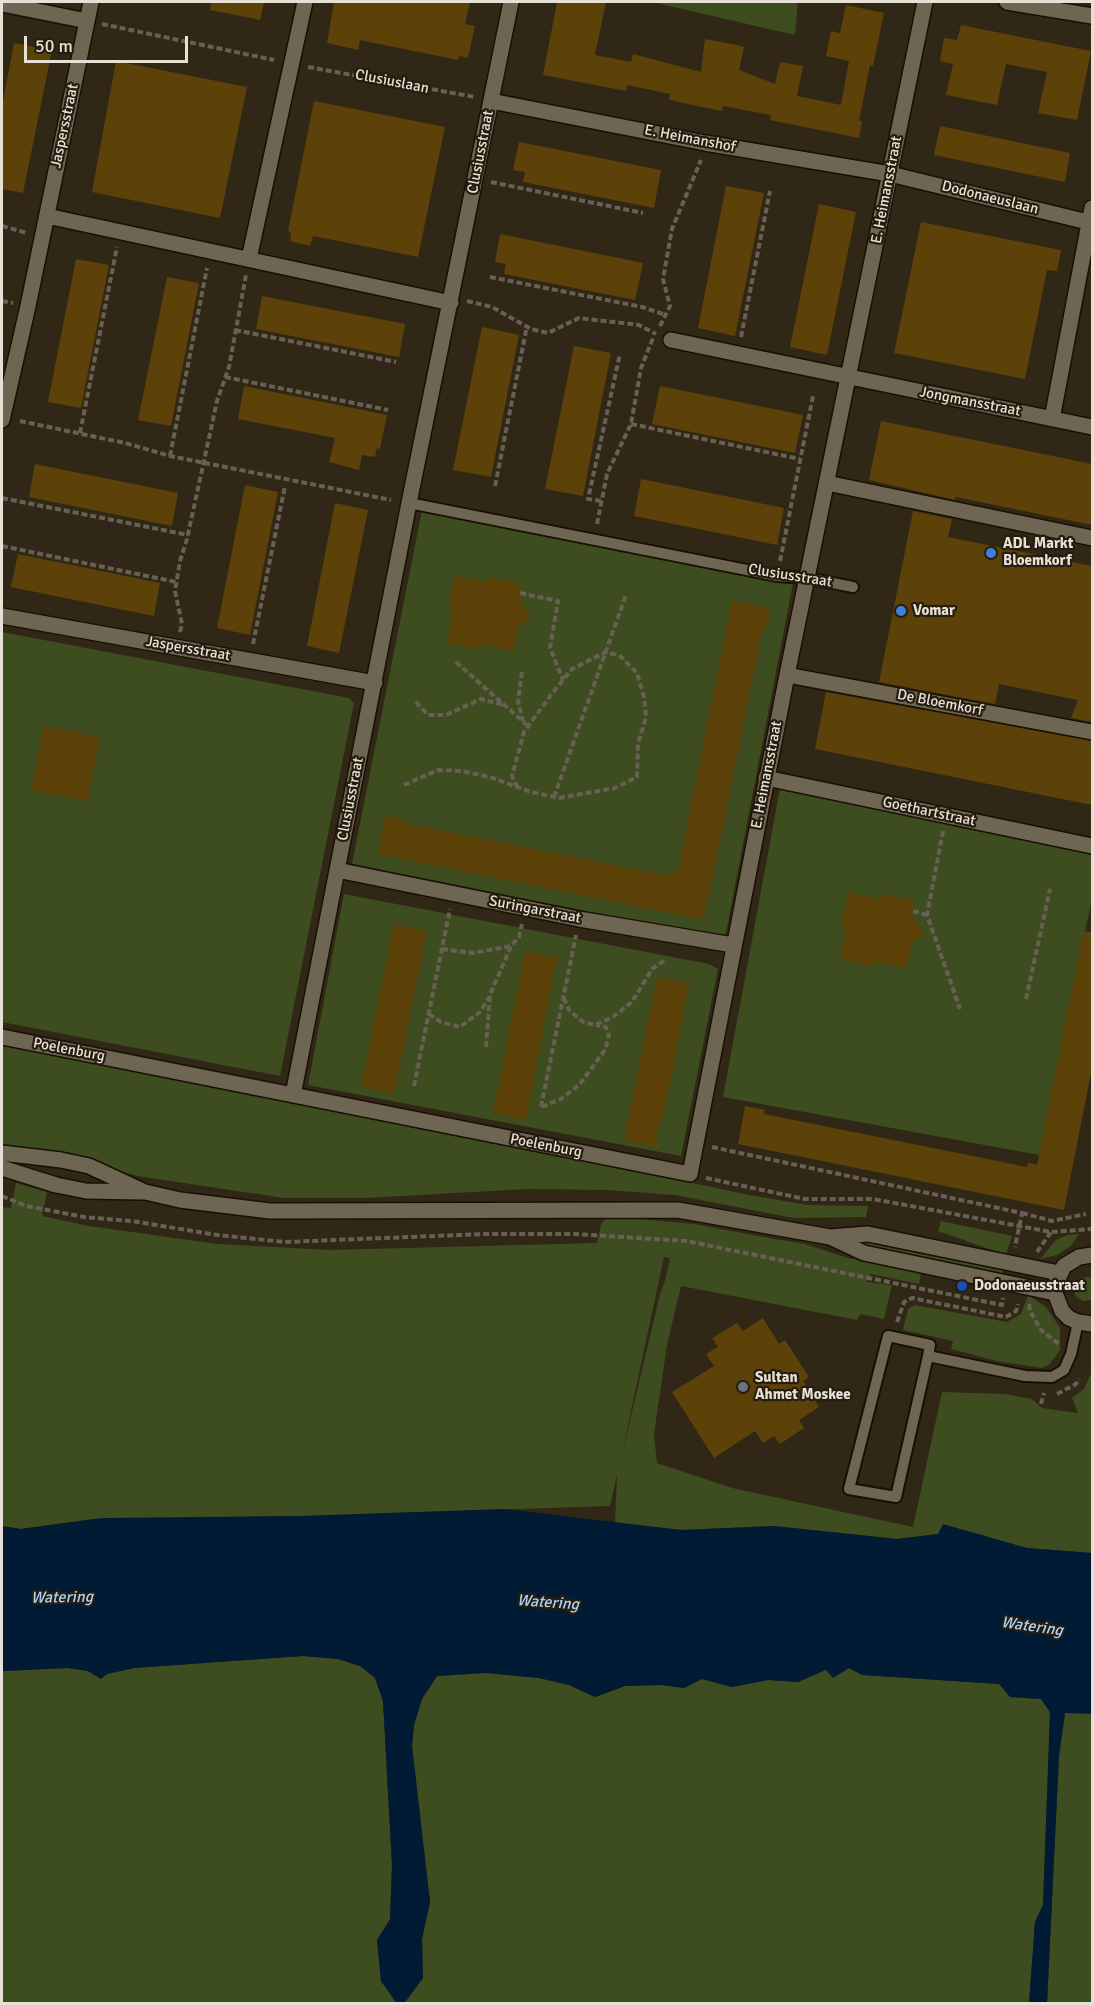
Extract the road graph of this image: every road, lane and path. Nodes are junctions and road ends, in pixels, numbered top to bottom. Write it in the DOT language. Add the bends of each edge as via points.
graph roads {
  1 [pos="91,2"];
  2 [pos="305,2"];
  3 [pos="511,2"];
  4 [pos="925,2"];
  5 [pos="1007,2"];
  6 [pos="2,4"];
  7 [pos="1092,16"];
  8 [pos="87,21"];
  9 [pos="292,63"];
  10 [pos="491,100"];
  11 [pos="705,143"];
  12 [pos="890,174"];
  13 [pos="476,179"];
  14 [pos="770,191"];
  15 [pos="644,213"];
  16 [pos="47,216"];
  17 [pos="1092,218"];
  18 [pos="2,226"];
  19 [pos="120,231"];
  20 [pos="43,236"];
  21 [pos="211,251"];
  22 [pos="249,259"];
  23 [pos="490,277"];
  24 [pos="451,300"];
  25 [pos="666,315"];
  26 [pos="527,326"];
  27 [pos="234,330"];
  28 [pos="656,334"];
  29 [pos="671,340"];
  30 [pos="620,354"];
  31 [pos="738,354"];
  32 [pos="396,362"];
  33 [pos="225,377"];
  34 [pos="847,377"];
  35 [pos="813,396"];
  36 [pos="388,410"];
  37 [pos="2,418"];
  38 [pos="1052,419"];
  39 [pos="631,424"];
  40 [pos="1092,427"];
  41 [pos="80,434"];
  42 [pos="170,456"];
  43 [pos="800,459"];
  44 [pos="205,462"];
  45 [pos="827,483"];
  46 [pos="285,486"];
  47 [pos="495,486"];
  48 [pos="2,498"];
  49 [pos="601,501"];
  50 [pos="409,503"];
  51 [pos="188,535"];
  52 [pos="1092,538"];
  53 [pos="595,540"];
  54 [pos="2,546"];
  55 [pos="777,576"];
  56 [pos="807,578"];
  57 [pos="176,582"];
  58 [pos="852,586"];
  59 [pos="520,593"];
  60 [pos="626,595"];
  61 [pos="2,616"];
  62 [pos="175,647"];
  63 [pos="606,652"];
  64 [pos="249,660"];
  65 [pos="456,662"];
  66 [pos="522,672"];
  67 [pos="787,675"];
  68 [pos="563,680"];
  69 [pos="375,683"];
  70 [pos="416,702"];
  71 [pos="504,705"];
  72 [pos="526,725"];
  73 [pos="1092,732"];
  74 [pos="766,778"];
  75 [pos="405,785"];
  76 [pos="517,786"];
  77 [pos="554,797"];
  78 [pos="946,816"];
  79 [pos="1092,846"];
  80 [pos="337,870"];
  81 [pos="1050,889"];
  82 [pos="453,894"];
  83 [pos="526,908"];
  84 [pos="913,911"];
  85 [pos="927,915"];
  86 [pos="579,919"];
  87 [pos="733,945"];
  88 [pos="511,946"];
  89 [pos="442,949"];
  90 [pos="665,960"];
  91 [pos="490,995"];
  92 [pos="564,997"];
  93 [pos="1026,999"];
  94 [pos="960,1009"];
  95 [pos="429,1014"];
  96 [pos="596,1025"];
  97 [pos="2,1037"];
  98 [pos="486,1047"];
  99 [pos="414,1086"];
  100 [pos="293,1095"];
  101 [pos="696,1144"];
  102 [pos="2,1153"];
  103 [pos="2,1168"];
  104 [pos="690,1174"];
  105 [pos="145,1192"];
  106 [pos="2,1196"];
  107 [pos="1022,1213"];
  108 [pos="1086,1214"];
  109 [pos="1020,1227"];
  110 [pos="1092,1229"];
  111 [pos="830,1237"];
  112 [pos="1092,1255"];
  113 [pos="1013,1257"];
  114 [pos="1059,1273"];
  115 [pos="1055,1293"];
  116 [pos="1011,1297"];
  117 [pos="1018,1299"];
  118 [pos="1085,1323"];
  119 [pos="1062,1346"];
  120 [pos="928,1356"];
  1 -- 8 [label="street, Jaspersstraat"];
  2 -- 9 [label="street"];
  3 -- 10 [label="street, Clusiusstraat"];
  4 -- 12 [label="street, E. Heimansstraat"];
  5 -- 7 [label="street"];
  6 -- 8 [label="street"];
  8 -- 9 [label="path, Clusiuslaan"];
  8 -- 16 [label="street, Jaspersstraat"];
  9 -- 10 [label="path, Clusiuslaan"];
  9 -- 22 [label="street"];
  10 -- 11 [label="street, E. Heimanshof"];
  10 -- 13 [label="street, Clusiusstraat"];
  11 -- 12 [label="street, E. Heimanshof"];
  11 -- 25 [label="path" via="698,171 670,239 663,279 670,306"];
  12 -- 17 [label="street, Dodonaeuslaan"];
  12 -- 34 [label="street, E. Heimansstraat"];
  13 -- 15 [label="path"];
  13 -- 24 [label="street, Clusiusstraat"];
  14 -- 31 [label="path"];
  16 -- 19 [label="street"];
  16 -- 20 [label="street, Jaspersstraat"];
  17 -- 38 [label="street, Dodonaeuslaan"];
  18 -- 20 [label="path"];
  19 -- 21 [label="street"];
  19 -- 41 [label="path"];
  20 -- 37 [label="street, Jaspersstraat"];
  21 -- 22 [label="street"];
  21 -- 42 [label="path"];
  22 -- 24 [label="street"];
  22 -- 27 [label="path" via="242,308"];
  23 -- 25 [label="path"];
  24 -- 26 [label="path" via="492,307"];
  24 -- 50 [label="street, Clusiusstraat"];
  25 -- 28 [label="path"];
  26 -- 28 [label="path" via="548,333 579,318 639,325"];
  26 -- 47 [label="path"];
  27 -- 32 [label="path"];
  27 -- 33 [label="path"];
  28 -- 29 [label="path"];
  28 -- 39 [label="path" via="641,368"];
  29 -- 31 [label="street"];
  30 -- 49 [label="path" via="588,499"];
  31 -- 34 [label="street"];
  33 -- 36 [label="path"];
  33 -- 44 [label="path"];
  34 -- 38 [label="street, Jongmansstraat"];
  34 -- 45 [label="street, E. Heimansstraat"];
  35 -- 43 [label="path"];
  37 -- 41 [label="path"];
  38 -- 40 [label="street, Jongmansstraat"];
  39 -- 43 [label="path"];
  39 -- 49 [label="path" via="607,474"];
  41 -- 42 [label="path"];
  42 -- 44 [label="path"];
  43 -- 55 [label="path"];
  44 -- 50 [label="path"];
  44 -- 51 [label="path"];
  45 -- 52 [label="street"];
  45 -- 56 [label="street, E. Heimansstraat"];
  46 -- 64 [label="path"];
  48 -- 51 [label="path"];
  49 -- 53 [label="path"];
  50 -- 53 [label="lane, Clusiusstraat"];
  50 -- 69 [label="street, Clusiusstraat"];
  51 -- 57 [label="path"];
  53 -- 55 [label="lane, Clusiusstraat"];
  54 -- 57 [label="path"];
  55 -- 56 [label="lane, Clusiusstraat"];
  56 -- 58 [label="lane, Clusiusstraat"];
  56 -- 67 [label="street, E. Heimansstraat"];
  57 -- 62 [label="path" via="182,624"];
  59 -- 68 [label="path" via="558,601 550,648"];
  60 -- 63 [label="path"];
  61 -- 62 [label="street, Jaspersstraat"];
  62 -- 64 [label="street, Jaspersstraat"];
  63 -- 68 [label="path" via="572,669"];
  63 -- 77 [label="path"];
  63 -- 77 [label="path" via="620,656 637,674 644,697 646,717 638,744 637,777 615,788"];
  64 -- 69 [label="street, Jaspersstraat"];
  65 -- 71 [label="path"];
  66 -- 72 [label="path" via="518,701"];
  67 -- 73 [label="street, De Bloemkorf"];
  67 -- 74 [label="street, E. Heimansstraat"];
  68 -- 72 [label="path"];
  69 -- 80 [label="street, Clusiusstraat"];
  70 -- 71 [label="path" via="428,716 446,715 481,699"];
  71 -- 72 [label="path"];
  72 -- 76 [label="path" via="512,776"];
  74 -- 78 [label="street, Goethartstraat"];
  74 -- 87 [label="street, E. Heimansstraat"];
  75 -- 76 [label="path" via="438,770 471,772"];
  76 -- 77 [label="path"];
  78 -- 79 [label="street, Goethartstraat"];
  78 -- 85 [label="path"];
  80 -- 82 [label="street, Suringarstraat"];
  80 -- 100 [label="street, Clusiusstraat"];
  81 -- 93 [label="path"];
  82 -- 83 [label="street, Suringarstraat"];
  82 -- 89 [label="path"];
  83 -- 86 [label="street, Suringarstraat"];
  83 -- 88 [label="path" via="519,937"];
  84 -- 85 [label="path"];
  85 -- 94 [label="path"];
  86 -- 87 [label="street, Suringarstraat"];
  86 -- 92 [label="path"];
  87 -- 101 [label="street, E. Heimansstraat"];
  88 -- 89 [label="path" via="473,953"];
  88 -- 91 [label="path"];
  89 -- 95 [label="path"];
  90 -- 96 [label="path" via="652,969 632,1002"];
  91 -- 95 [label="path" via="480,1012 460,1027"];
  91 -- 98 [label="path"];
  92 -- 96 [label="path" via="569,1010 583,1023"];
  92 -- 96 [label="path" via="541,1107 561,1099 580,1084 605,1050 609,1036 606,1027"];
  95 -- 99 [label="path"];
  97 -- 100 [label="street, Poelenburg"];
  100 -- 104 [label="street, Poelenburg"];
  101 -- 104 [label="street, E. Heimansstraat"];
  101 -- 107 [label="path"];
  102 -- 105 [label="street" via="89,1166"];
  103 -- 105 [label="street" via="86,1191"];
  104 -- 109 [label="path" via="805,1198 873,1199"];
  105 -- 111 [label="street" via="270,1211 678,1210"];
  106 -- 116 [label="path" via="26,1206 84,1217 285,1242 484,1234 575,1234 686,1241 1002,1305 1004,1295"];
  107 -- 108 [label="path" via="1052,1221"];
  107 -- 109 [label="path"];
  109 -- 110 [label="path" via="1051,1232"];
  109 -- 113 [label="path"];
  111 -- 114 [label="street" via="868,1234"];
  111 -- 115 [label="street" via="864,1253"];
  112 -- 114 [label="street" via="1071,1260"];
  114 -- 115 [label="street"];
  115 -- 118 [label="street" via="1062,1311"];
  117 -- 119 [label="path" via="1029,1301 1041,1330"];
  118 -- 120 [label="lane" via="1064,1370 1052,1377 1025,1376"];
  120 -- 120 [label="lane" via="930,1345 888,1336 849,1489 896,1497"];
}
